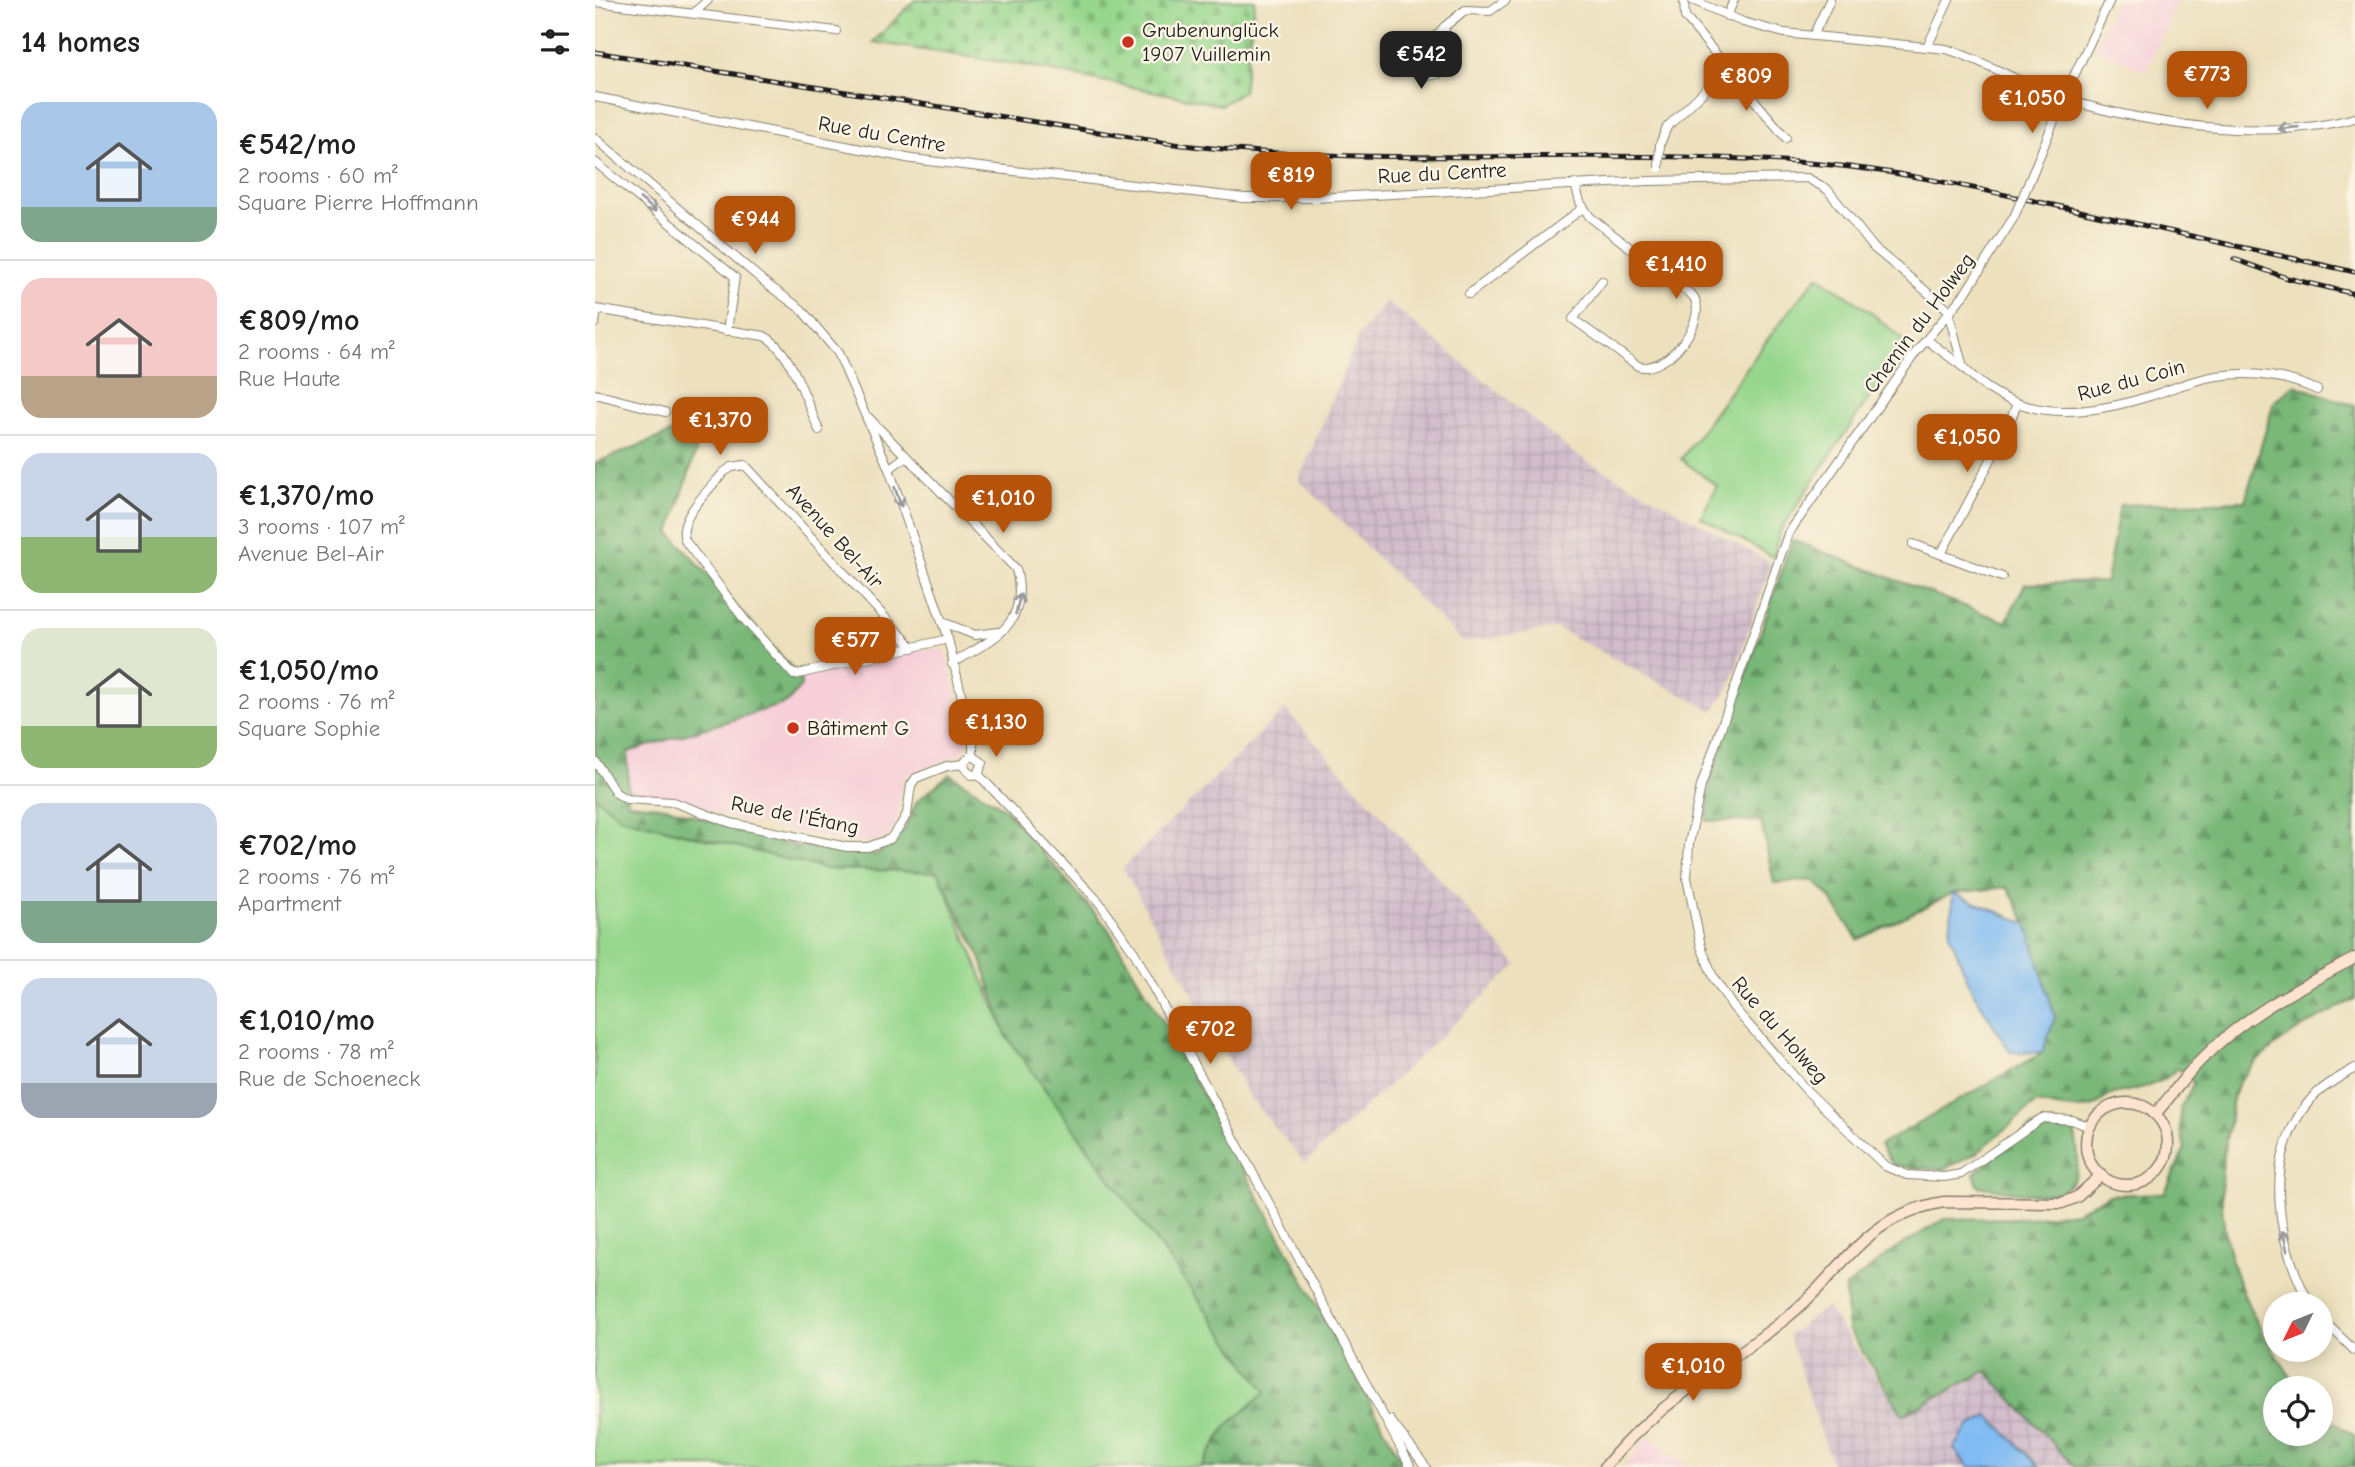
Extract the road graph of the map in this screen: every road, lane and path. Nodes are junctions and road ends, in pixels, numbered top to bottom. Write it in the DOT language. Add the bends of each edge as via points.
graph roads {
  1 [pos="708,0"];
  2 [pos="1506,0"];
  3 [pos="1683,0"];
  4 [pos="1692,0"];
  5 [pos="1734,0"];
  6 [pos="1830,0"];
  7 [pos="1949,0"];
  8 [pos="2110,0"];
  9 [pos="595,2"];
  10 [pos="694,13"];
  11 [pos="1727,16"];
  12 [pos="1444,27"];
  13 [pos="836,31"];
  14 [pos="1813,36"];
  15 [pos="1928,44"];
  16 [pos="1727,69"];
  17 [pos="595,97"];
  18 [pos="2063,99"];
  19 [pos="2355,118"];
  20 [pos="595,138"];
  21 [pos="1786,138"];
  22 [pos="595,162"];
  23 [pos="1660,181"];
  24 [pos="1575,184"];
  25 [pos="1583,208"];
  26 [pos="1602,281"];
  27 [pos="1469,294"];
  28 [pos="596,310"];
  29 [pos="1950,313"];
  30 [pos="595,323"];
  31 [pos="727,331"];
  32 [pos="1927,340"];
  33 [pos="1963,367"];
  34 [pos="2317,390"];
  35 [pos="595,394"];
  36 [pos="2017,404"];
  37 [pos="666,412"];
  38 [pos="863,412"];
  39 [pos="819,430"];
  40 [pos="906,456"];
  41 [pos="889,469"];
  42 [pos="1913,544"];
  43 [pos="1941,554"];
  44 [pos="1780,555"];
  45 [pos="2002,577"];
  46 [pos="941,622"];
  47 [pos="1001,632"];
  48 [pos="948,639"];
  49 [pos="913,648"];
  50 [pos="952,664"];
  51 [pos="973,756"];
  52 [pos="595,761"];
  53 [pos="964,764"];
  54 [pos="978,774"];
  55 [pos="2355,958"];
  56 [pos="2355,1068"];
  57 [pos="2155,1114"];
  58 [pos="2090,1127"];
  59 [pos="2101,1175"];
  60 [pos="2304,1292"];
  61 [pos="2333,1330"];
  62 [pos="2355,1352"];
  63 [pos="1381,1409"];
  64 [pos="1609,1465"];
  65 [pos="1411,1467"];
  66 [pos="1426,1467"];
  1 -- 10 [label="street"];
  2 -- 12 [label="street" via="1490,11 1465,10"];
  3 -- 16 [label="street" via="1685,17"];
  4 -- 11 [label="street"];
  5 -- 11 [label="street"];
  6 -- 14 [label="street"];
  7 -- 15 [label="street"];
  8 -- 18 [label="street, Chemin du Holweg"];
  9 -- 10 [label="street"];
  10 -- 13 [label="street"];
  11 -- 14 [label="street" via="1761,29"];
  12 -- 12 [label="street" via="1411,65 1425,77 1439,74 1452,61"];
  14 -- 15 [label="street"];
  15 -- 18 [label="street" via="1970,56"];
  16 -- 21 [label="street"];
  16 -- 23 [label="street, bridge" via="1667,127 1660,144"];
  17 -- 24 [label="street, Rue du Centre" via="912,159 1216,196 1314,198"];
  19 -- 18 [label="street, one-way" via="2283,129 2230,128 2127,114"];
  18 -- 29 [label="street, Chemin du Holweg, bridge" via="2014,217"];
  20 -- 38 [label="street" via="817,324 846,367"];
  22 -- 31 [label="street, one-way" via="735,277"];
  23 -- 24 [label="street, Rue du Centre"];
  23 -- 29 [label="street, Rue du Centre" via="1796,177 1817,182 1874,248"];
  24 -- 25 [label="street"];
  25 -- 26 [label="street" via="1606,231 1693,296 1697,318 1665,361 1650,368 1638,366 1573,319"];
  25 -- 27 [label="street"];
  28 -- 30 [label="street"];
  28 -- 31 [label="street"];
  29 -- 32 [label="street, Chemin du Holweg"];
  29 -- 33 [label="street"];
  31 -- 39 [label="street" via="774,341"];
  32 -- 33 [label="street, Rue du Coin"];
  32 -- 44 [label="street, Chemin du Holweg" via="1788,534"];
  33 -- 36 [label="street, Rue du Coin" via="1974,379"];
  34 -- 36 [label="street, Rue du Coin" via="2291,378 2226,375 2085,412"];
  35 -- 37 [label="street"];
  36 -- 43 [label="street"];
  38 -- 40 [label="street"];
  38 -- 41 [label="street"];
  40 -- 41 [label="street"];
  47 -- 40 [label="street, one-way" via="1014,619 1021,590 1016,569"];
  41 -- 46 [label="street, one-way"];
  42 -- 43 [label="street"];
  43 -- 45 [label="street"];
  44 -- 58 [label="street, Rue du Holweg" via="1695,811 1687,878 1701,946 1713,977 1733,1007 1807,1091 1885,1166 1907,1175 1961,1174 2042,1118 2072,1120"];
  46 -- 47 [label="street" via="975,635"];
  46 -- 48 [label="street"];
  47 -- 50 [label="street"];
  48 -- 49 [label="street, Avenue Bel-Air"];
  48 -- 50 [label="street"];
  49 -- 49 [label="street, Avenue Bel-Air" via="745,466 724,472 687,520 686,542 744,619 794,675"];
  50 -- 51 [label="street" via="974,744"];
  51 -- 53 [label="street"];
  51 -- 54 [label="street" via="983,763"];
  52 -- 53 [label="street, Rue de l'Étang" via="616,793 626,799 673,802 731,823 847,847 868,847 890,839 907,814 916,778"];
  53 -- 54 [label="street" via="968,773"];
  54 -- 63 [label="street" via="1099,902 1134,952"];
  55 -- 57 [label="main road" via="2269,1004 2198,1062"];
  60 -- 56 [label="street, one-way" via="2285,1245 2280,1203 2282,1160 2295,1123 2311,1099"];
  57 -- 58 [label="main road" via="2139,1105 2122,1104 2105,1110"];
  57 -- 59 [label="main road" via="2167,1135 2168,1148 2160,1169 2132,1185"];
  58 -- 59 [label="main road" via="2087,1151"];
  59 -- 64 [label="main road" via="2077,1197 2062,1203 1944,1202 1881,1226 1858,1243 1784,1320 1666,1404"];
  61 -- 62 [label="street"];
  63 -- 65 [label="street"];
  63 -- 66 [label="street"];
}
